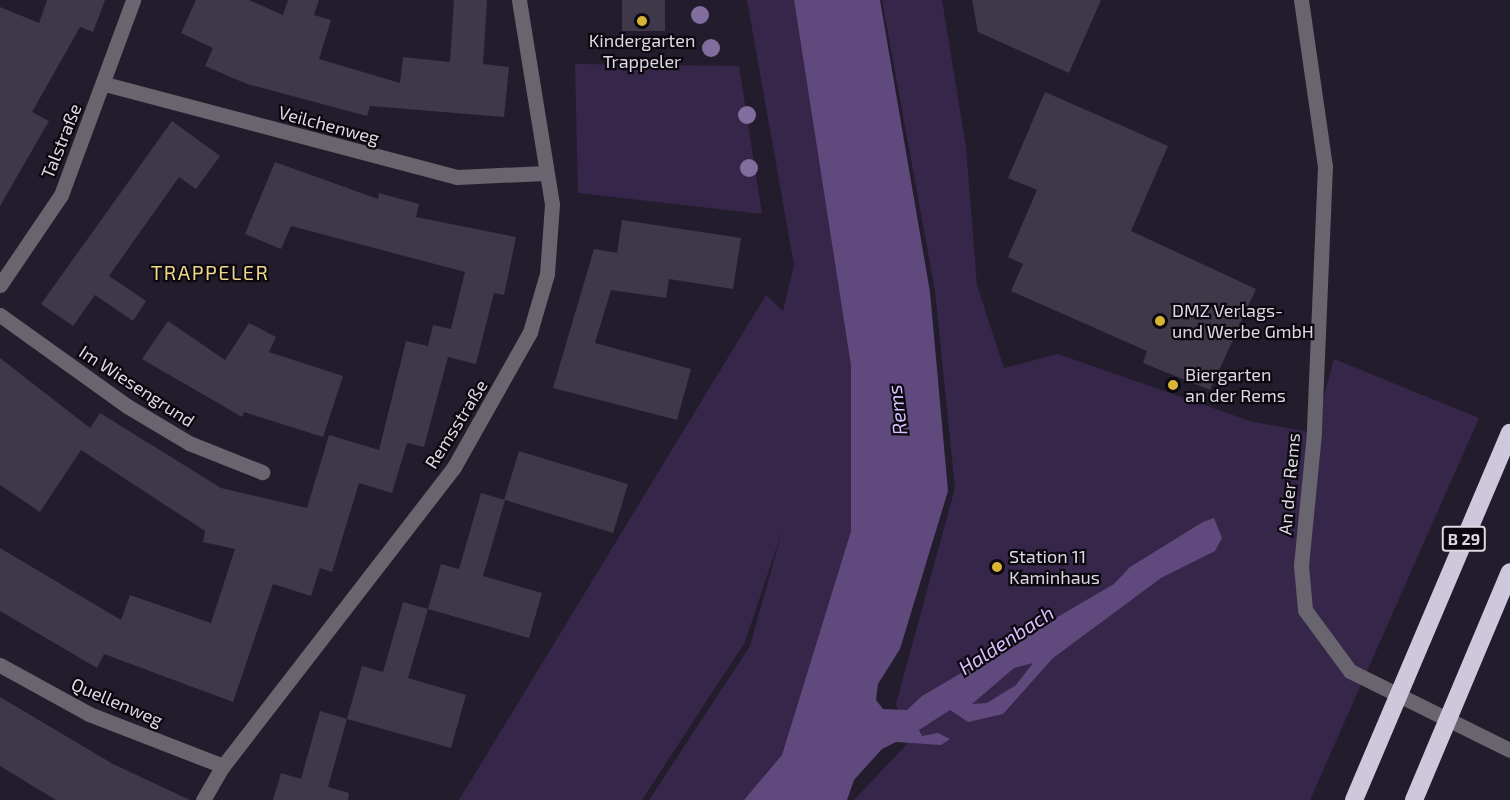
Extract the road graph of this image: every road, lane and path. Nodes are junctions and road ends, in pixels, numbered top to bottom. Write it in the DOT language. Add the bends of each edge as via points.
graph roads {
  1 [pos="133,0"];
  2 [pos="519,0"];
  3 [pos="1301,0"];
  4 [pos="105,84"];
  5 [pos="546,173"];
  6 [pos="0,285"];
  7 [pos="0,315"];
  8 [pos="1510,432"];
  9 [pos="262,472"];
  10 [pos="1510,572"];
  11 [pos="0,665"];
  12 [pos="1510,750"];
  13 [pos="223,766"];
  14 [pos="1417,792"];
  15 [pos="203,800"];
  16 [pos="1354,800"];
  1 -- 4 [label="street, Talstraße"];
  2 -- 5 [label="street, Remsstraße"];
  3 -- 12 [label="street, An der Rems" via="1325,166 1314,434 1301,565 1305,610 1325,643 1350,671"];
  4 -- 5 [label="street, Veilchenweg" via="457,177"];
  4 -- 6 [label="street, Talstraße" via="61,195"];
  5 -- 13 [label="street, Remsstraße" via="552,204 547,274 530,332 498,398 447,476"];
  7 -- 9 [label="street, Im Wiesengrund" via="127,406 189,444"];
  8 -- 16 [label="highway, B 29"];
  10 -- 14 [label="highway"];
  11 -- 13 [label="street, Quellenweg" via="89,714"];
  13 -- 15 [label="street, Remsstraße"];
}
